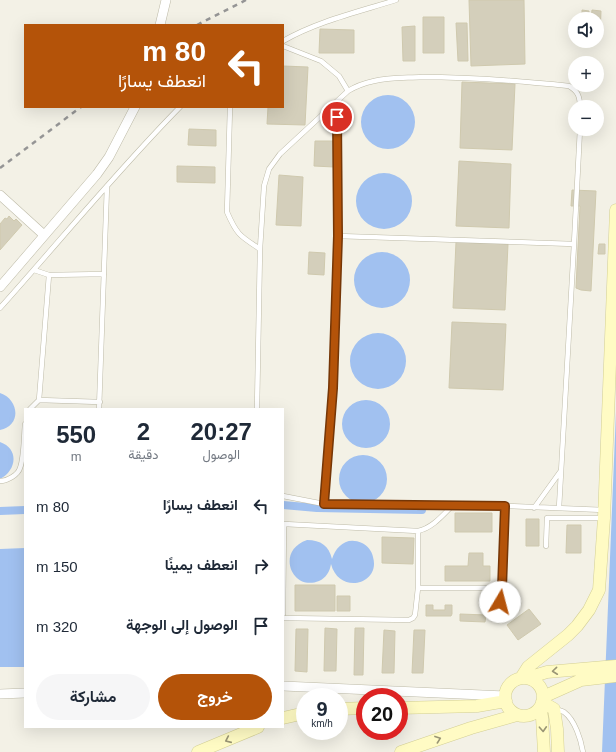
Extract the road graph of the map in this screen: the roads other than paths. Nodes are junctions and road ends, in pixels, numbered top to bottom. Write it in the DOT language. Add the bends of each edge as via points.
graph roads {
  1 [pos="166,0"];
  2 [pos="396,0"];
  3 [pos="160,24"];
  4 [pos="284,40"];
  5 [pos="284,46"];
  6 [pos="348,91"];
  7 [pos="580,100"];
  8 [pos="337,102"];
  9 [pos="134,108"];
  10 [pos="179,108"];
  11 [pos="230,108"];
  12 [pos="580,136"];
  13 [pos="107,186"];
  14 [pos="0,194"];
  15 [pos="616,210"];
  16 [pos="44,235"];
  17 [pos="338,236"];
  18 [pos="574,244"];
  19 [pos="260,250"];
  20 [pos="34,270"];
  21 [pos="104,274"];
  22 [pos="49,275"];
  23 [pos="0,287"];
  24 [pos="0,308"];
  25 [pos="39,400"];
  26 [pos="100,402"];
  27 [pos="31,408"];
  28 [pos="99,408"];
  29 [pos="257,408"];
  30 [pos="24,433"];
  31 [pos="561,471"];
  32 [pos="0,481"];
  33 [pos="284,496"];
  34 [pos="324,504"];
  35 [pos="452,506"];
  36 [pos="505,506"];
  37 [pos="534,508"];
  38 [pos="559,508"];
  39 [pos="604,514"];
  40 [pos="284,524"];
  41 [pos="418,531"];
  42 [pos="546,546"];
  43 [pos="418,588"];
  44 [pos="502,588"];
  45 [pos="497,616"];
  46 [pos="284,618"];
  47 [pos="616,666"];
  48 [pos="584,674"];
  49 [pos="616,676"];
  50 [pos="524,678"];
  51 [pos="284,686"];
  52 [pos="0,694"];
  53 [pos="24,694"];
  54 [pos="505,699"];
  55 [pos="542,702"];
  56 [pos="408,708"];
  57 [pos="554,709"];
  58 [pos="517,714"];
  59 [pos="296,715"];
  60 [pos="284,718"];
  61 [pos="256,728"];
  62 [pos="198,752"];
  63 [pos="401,752"];
  64 [pos="544,752"];
  65 [pos="558,752"];
  66 [pos="583,752"];
  1 -- 3 [label="street"];
  2 -- 4 [label="lane" via="317,24"];
  5 -- 6 [label="lane" via="321,61 339,76"];
  6 -- 7 [label="lane" via="374,80 440,77 569,86 576,90"];
  6 -- 8 [label="lane"];
  8 -- 17 [label="lane"];
  8 -- 19 [label="lane" via="280,154 269,169 264,186"];
  9 -- 16 [label="street" via="109,157 97,174"];
  10 -- 13 [label="lane"];
  11 -- 19 [label="lane" via="227,212 239,235"];
  12 -- 18 [label="lane"];
  13 -- 20 [label="lane"];
  13 -- 21 [label="lane"];
  14 -- 16 [label="street"];
  15 -- 39 [label="main road"];
  16 -- 23 [label="street"];
  17 -- 18 [label="lane"];
  17 -- 34 [label="lane" via="333,388"];
  18 -- 31 [label="lane"];
  19 -- 29 [label="lane"];
  20 -- 22 [label="lane"];
  20 -- 24 [label="lane"];
  21 -- 22 [label="lane"];
  21 -- 26 [label="lane"];
  22 -- 25 [label="lane"];
  25 -- 26 [label="lane"];
  25 -- 27 [label="lane"];
  26 -- 28 [label="lane"];
  30 -- 32 [label="lane" via="20,469 12,477"];
  31 -- 37 [label="lane"];
  31 -- 38 [label="lane"];
  33 -- 34 [label="lane"];
  34 -- 35 [label="lane"];
  35 -- 36 [label="lane"];
  35 -- 41 [label="lane" via="432,525"];
  36 -- 37 [label="lane"];
  36 -- 44 [label="lane"];
  37 -- 38 [label="lane"];
  38 -- 39 [label="lane"];
  39 -- 42 [label="lane" via="547,518"];
  39 -- 50 [label="main road" via="599,590 595,601 568,635 528,667"];
  40 -- 41 [label="lane"];
  41 -- 43 [label="lane"];
  43 -- 44 [label="lane"];
  43 -- 46 [label="lane" via="415,614 409,620"];
  44 -- 45 [label="lane"];
  47 -- 48 [label="main road"];
  48 -- 49 [label="main road"];
  48 -- 50 [label="main road, one-way" via="547,672"];
  48 -- 55 [label="main road"];
  50 -- 54 [label="main road" via="511,683"];
  50 -- 55 [label="main road" via="539,685"];
  51 -- 54 [label="street"];
  52 -- 53 [label="street"];
  54 -- 56 [label="main road" via="477,706"];
  54 -- 58 [label="main road" via="510,709"];
  55 -- 57 [label="main road"];
  55 -- 58 [label="main road" via="530,715"];
  55 -- 64 [label="main road, one-way"];
  57 -- 65 [label="main road"];
  57 -- 66 [label="lane" via="564,712 571,720"];
  63 -- 58 [label="main road, one-way"];
  59 -- 60 [label="main road"];
  61 -- 62 [label="main road, one-way"];
}
